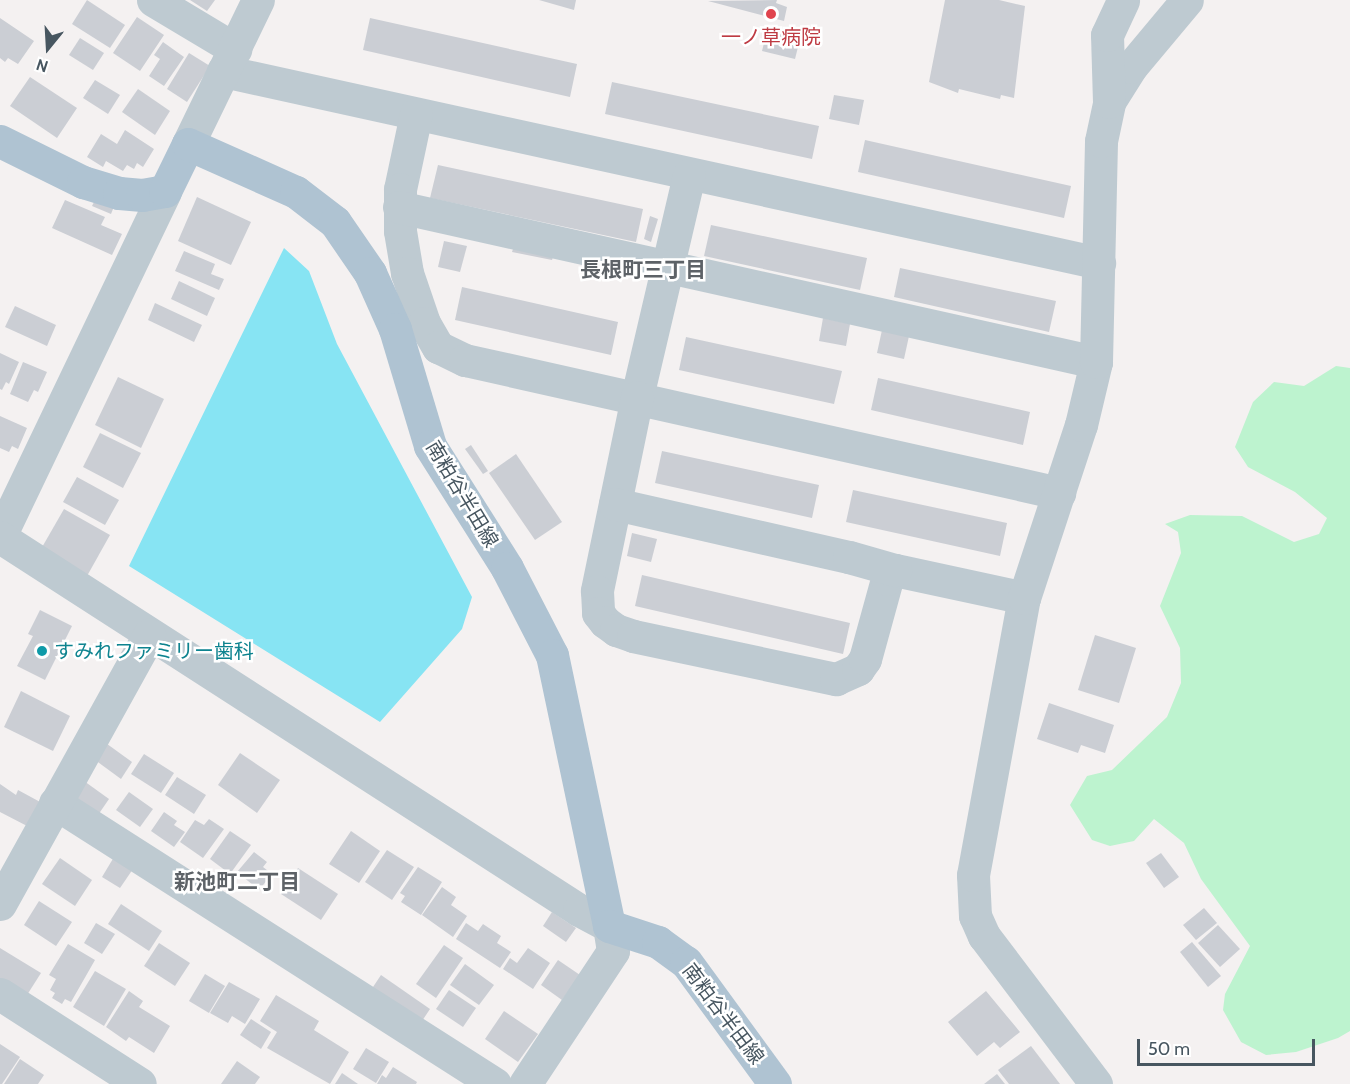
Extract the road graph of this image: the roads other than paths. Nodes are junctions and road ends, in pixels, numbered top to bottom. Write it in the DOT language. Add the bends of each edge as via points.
graph roads {
  1 [pos="153,0"];
  2 [pos="258,0"];
  3 [pos="1123,0"];
  4 [pos="1187,0"];
  5 [pos="229,60"];
  6 [pos="1109,102"];
  7 [pos="416,114"];
  8 [pos="1,143"];
  9 [pos="188,144"];
  10 [pos="689,175"];
  11 [pos="165,191"];
  12 [pos="399,207"];
  13 [pos="1099,263"];
  14 [pos="668,265"];
  15 [pos="1096,362"];
  16 [pos="637,397"];
  17 [pos="1059,493"];
  18 [pos="615,504"];
  19 [pos="0,536"];
  20 [pos="895,570"];
  21 [pos="1024,598"];
  22 [pos="149,635"];
  23 [pos="55,803"];
  24 [pos="0,904"];
  25 [pos="609,926"];
  26 [pos="0,994"];
  27 [pos="140,1084"];
  28 [pos="495,1084"];
  29 [pos="525,1084"];
  30 [pos="775,1084"];
  31 [pos="1096,1084"];
  1 -- 5 [label="street"];
  2 -- 5 [label="street"];
  3 -- 6 [label="street" via="1107,35"];
  4 -- 6 [label="street" via="1131,67"];
  5 -- 7 [label="street"];
  5 -- 9 [label="street"];
  6 -- 13 [label="street" via="1101,141"];
  7 -- 10 [label="street"];
  7 -- 12 [label="street"];
  8 -- 11 [label="main road" via="83,182 119,193"];
  9 -- 11 [label="main road"];
  9 -- 25 [label="main road, 南粕谷半田線" via="296,192 334,222 370,273 395,329 430,446 507,568 552,655"];
  10 -- 13 [label="street"];
  10 -- 14 [label="street"];
  11 -- 19 [label="street"];
  12 -- 14 [label="street"];
  12 -- 16 [label="street" via="407,273 424,323 438,347 465,360"];
  13 -- 15 [label="street"];
  14 -- 15 [label="street"];
  14 -- 16 [label="street"];
  15 -- 17 [label="street"];
  16 -- 17 [label="street"];
  16 -- 18 [label="street"];
  17 -- 21 [label="street"];
  18 -- 20 [label="street"];
  18 -- 20 [label="street" via="596,603 605,622 633,636 836,679 858,669 865,659 887,579"];
  19 -- 22 [label="street"];
  20 -- 21 [label="street"];
  21 -- 31 [label="street" via="973,875 975,916 984,936"];
  22 -- 23 [label="street"];
  22 -- 25 [label="street"];
  23 -- 24 [label="street"];
  23 -- 28 [label="street"];
  25 -- 29 [label="street" via="613,951"];
  25 -- 30 [label="main road, 南粕谷半田線" via="658,942 686,962"];
  26 -- 27 [label="street"];
}
